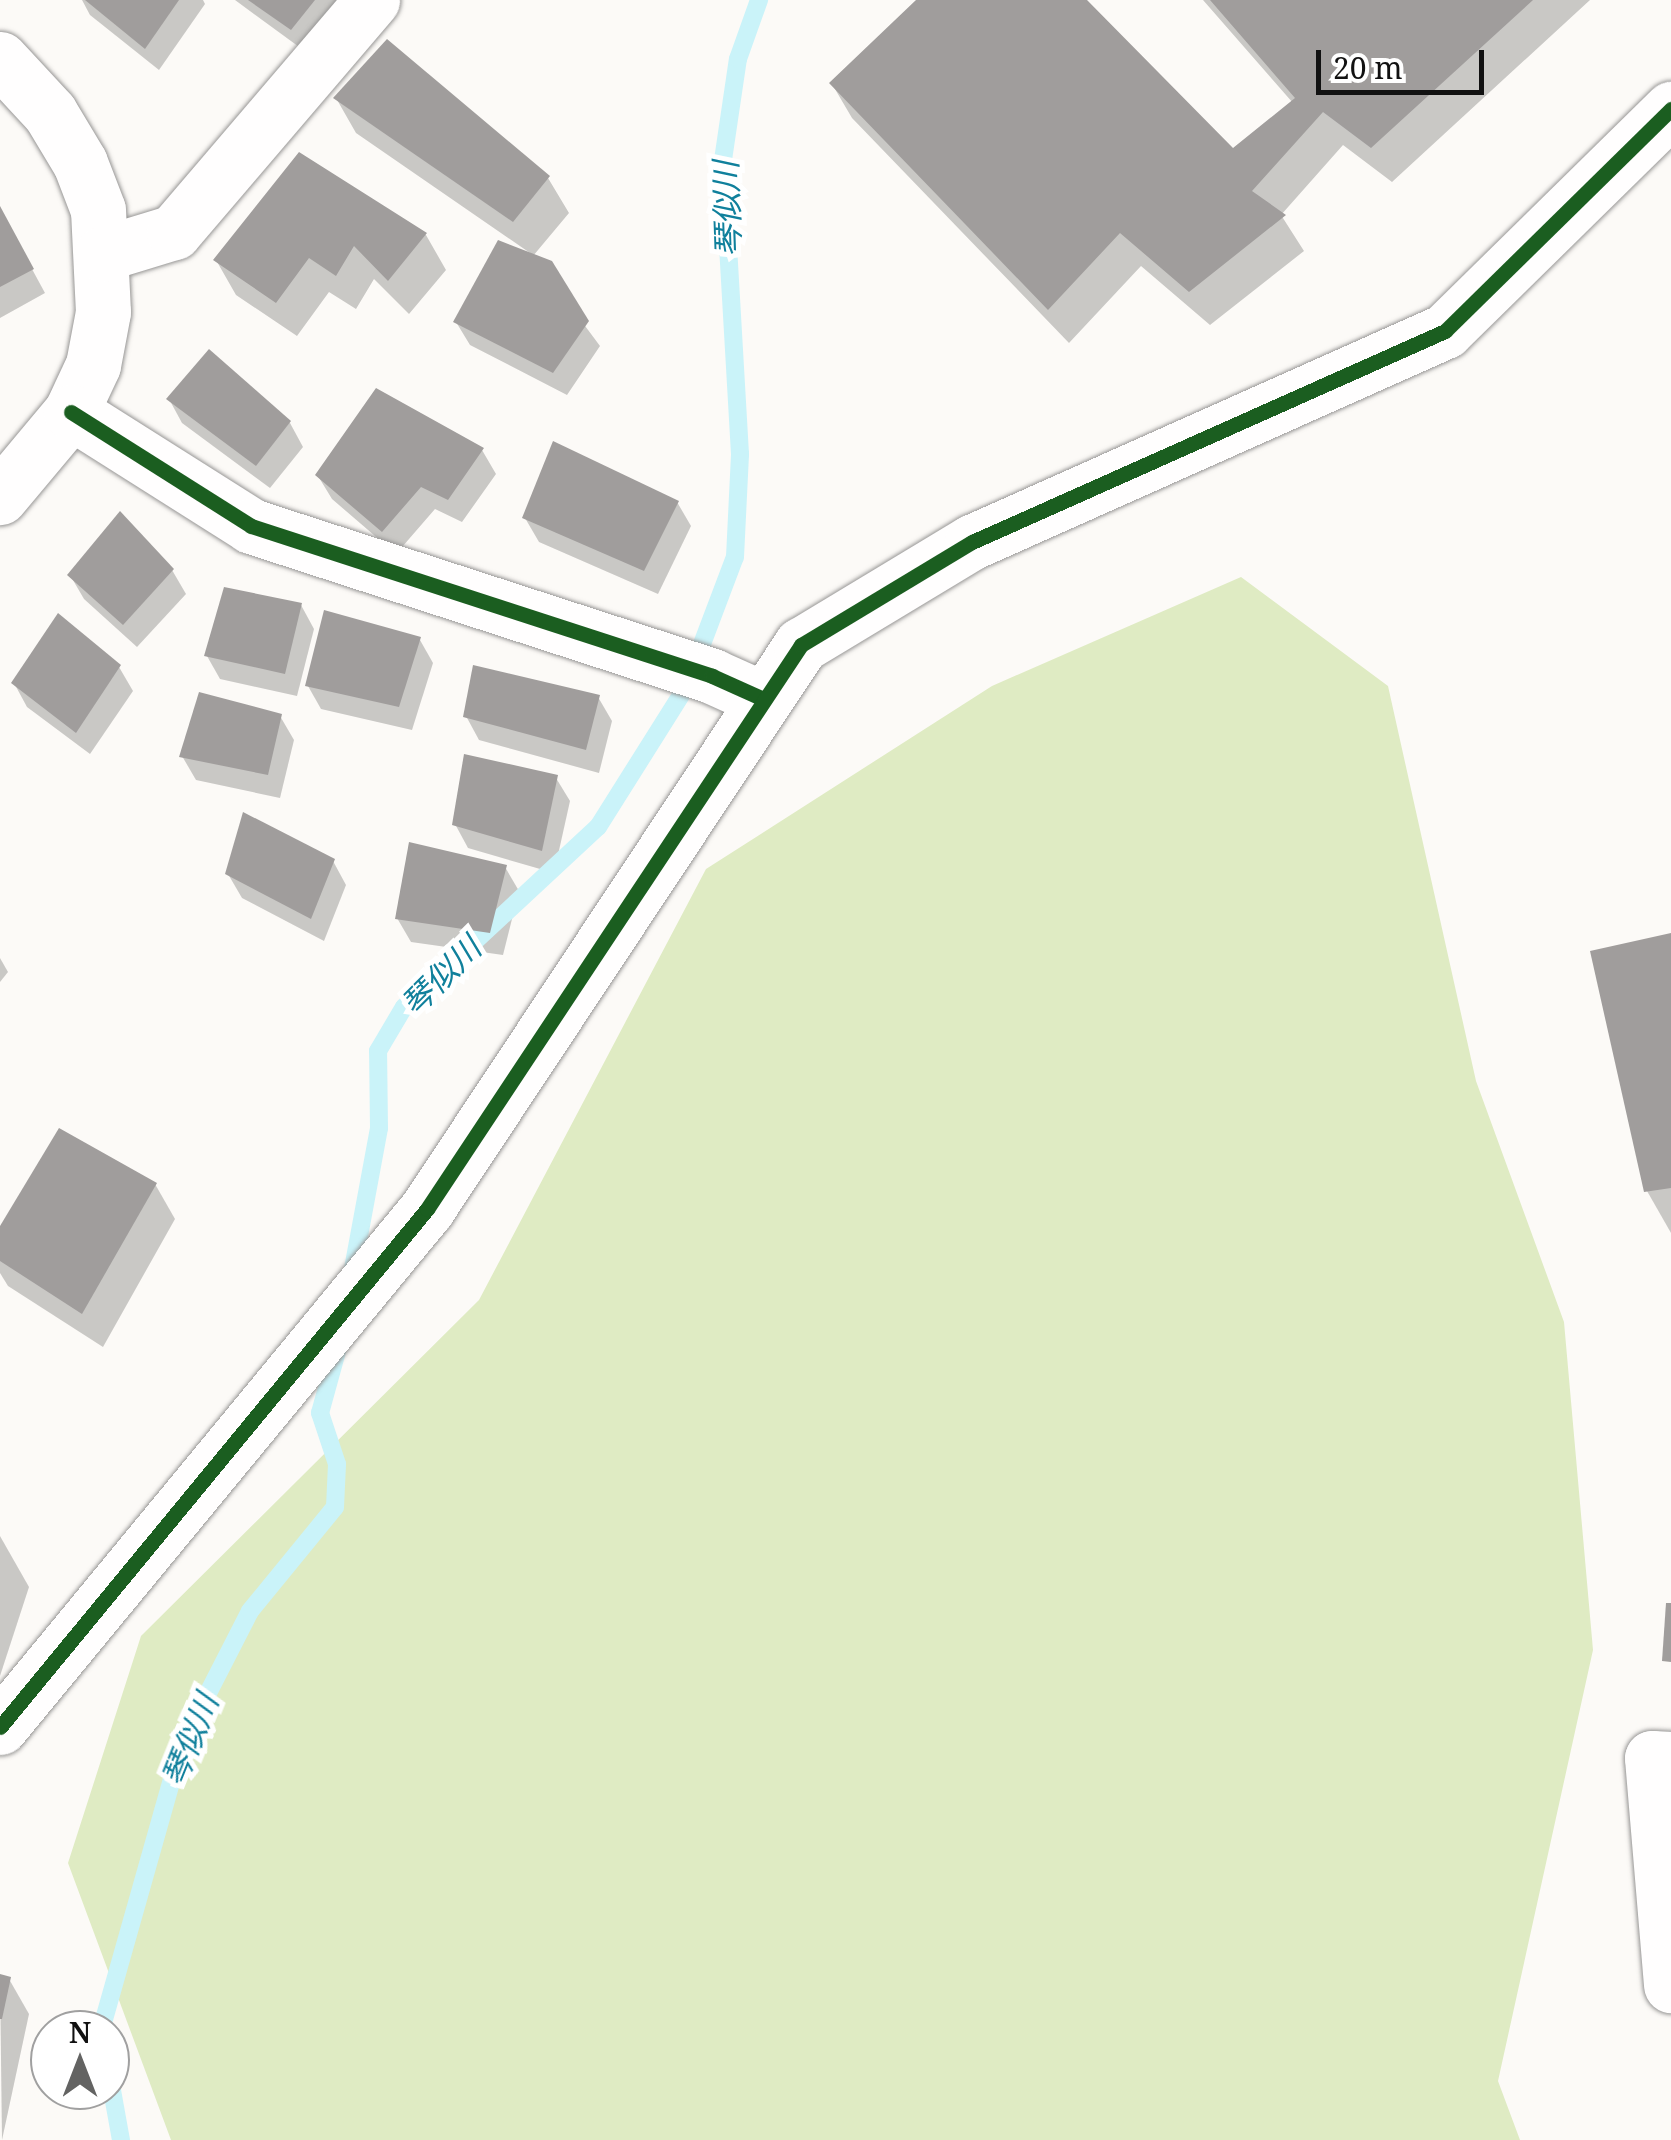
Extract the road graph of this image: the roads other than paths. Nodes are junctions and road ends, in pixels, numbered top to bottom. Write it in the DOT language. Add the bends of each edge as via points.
graph roads {
  1 [pos="372,0"];
  2 [pos="0,59"];
  3 [pos="1671,109"];
  4 [pos="102,254"];
  5 [pos="72,412"];
  6 [pos="0,497"];
  7 [pos="761,698"];
  8 [pos="0,1727"];
  9 [pos="1671,1759"];
  10 [pos="1671,1985"];
  1 -- 4 [label="street" via="174,232"];
  2 -- 4 [label="street" via="50,113 80,163 98,210"];
  3 -- 7 [label="street" via="1445,331 972,542 801,645"];
  4 -- 5 [label="street" via="100,330"];
  5 -- 6 [label="street"];
  5 -- 7 [label="street" via="251,526 712,676"];
  7 -- 8 [label="street" via="428,1208"];
  9 -- 10 [label="street" via="1652,1758"];
}
